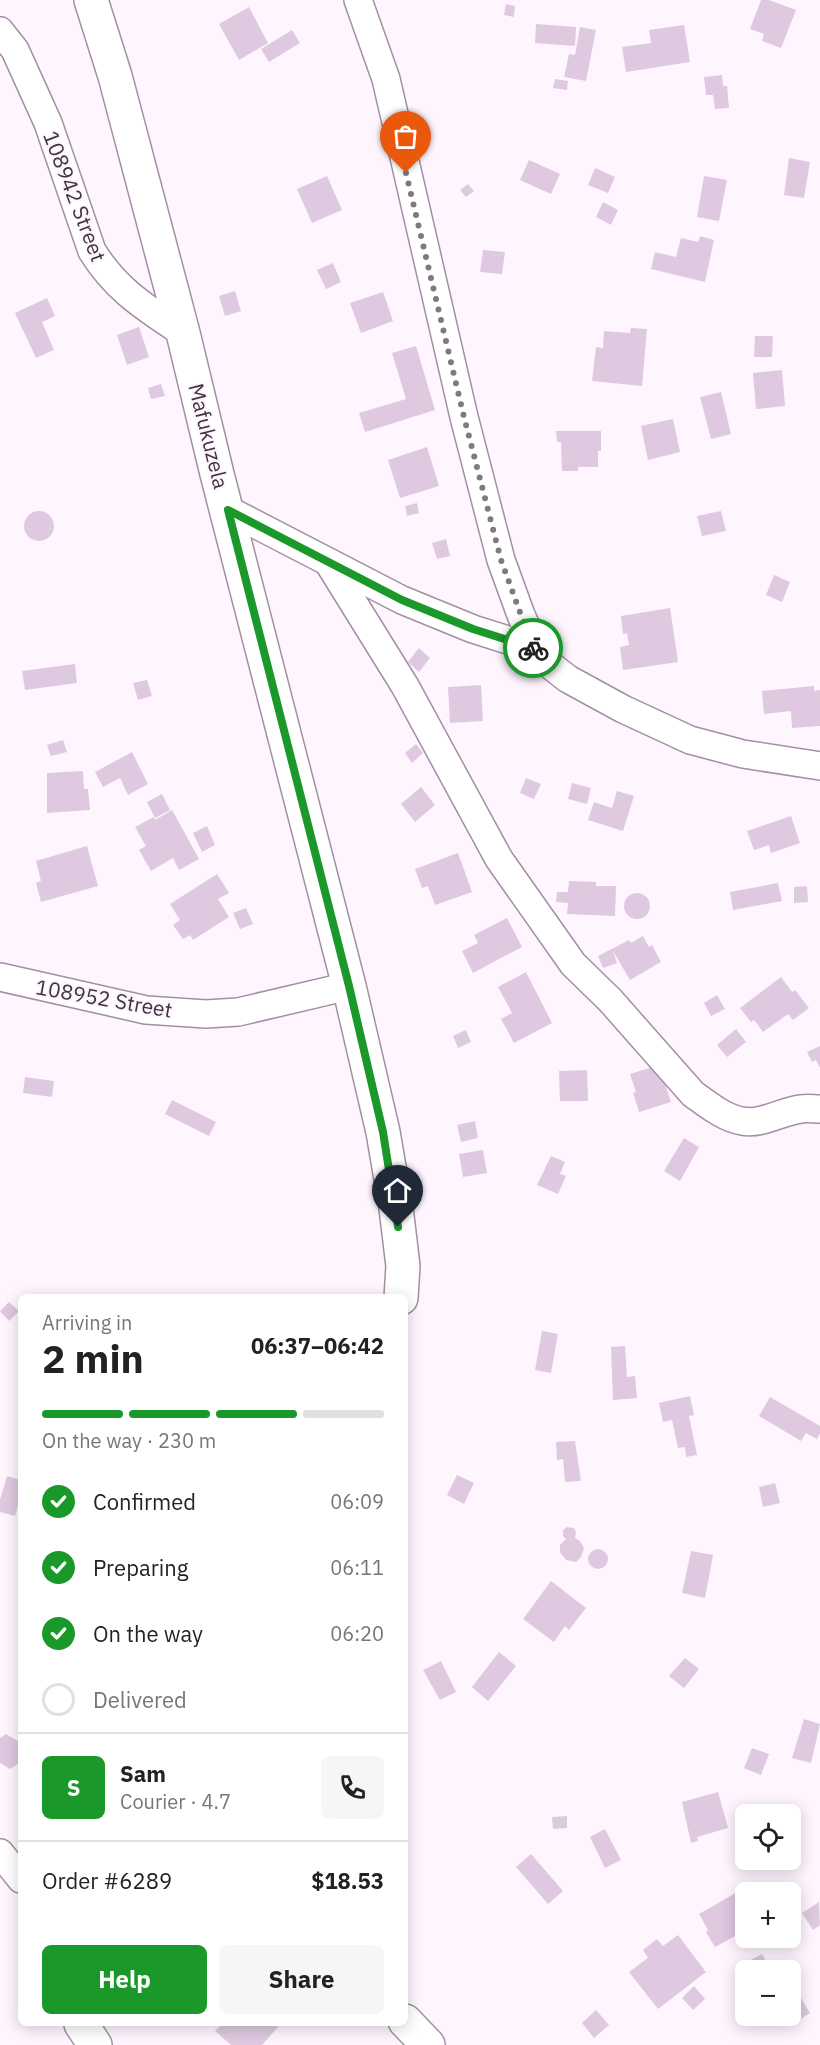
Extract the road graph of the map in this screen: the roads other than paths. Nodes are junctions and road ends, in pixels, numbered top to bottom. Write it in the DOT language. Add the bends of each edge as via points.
graph roads {
  1 [pos="91,0"];
  2 [pos="358,0"];
  3 [pos="0,31"];
  4 [pos="183,333"];
  5 [pos="228,510"];
  6 [pos="328,562"];
  7 [pos="536,649"];
  8 [pos="820,766"];
  9 [pos="0,977"];
  10 [pos="349,986"];
  11 [pos="820,1109"];
  12 [pos="401,1294"];
  13 [pos="0,1853"];
  14 [pos="18,1875"];
  15 [pos="408,2024"];
  16 [pos="82,2026"];
  17 [pos="96,2045"];
  18 [pos="428,2045"];
  1 -- 4 [label="main road, Mafukuzela"];
  2 -- 7 [label="street" via="386,79 501,560"];
  3 -- 4 [label="street, 108942 Street" via="15,50 48,123 92,250 103,269 128,296"];
  4 -- 5 [label="main road, Mafukuzela"];
  5 -- 6 [label="street"];
  5 -- 10 [label="main road, Mafukuzela"];
  6 -- 7 [label="street" via="412,604"];
  6 -- 11 [label="street" via="405,686 500,859 573,964 693,1094 708,1105 743,1122 801,1108"];
  7 -- 8 [label="street" via="568,679 690,740 744,754"];
  9 -- 10 [label="street, 108952 Street" via="146,1010 206,1014 238,1012"];
  10 -- 12 [label="main road, Mafukuzela" via="383,1132 396,1208"];
  13 -- 14 [label="street"];
  15 -- 18 [label="main road"];
  16 -- 17 [label="main road"];
}
